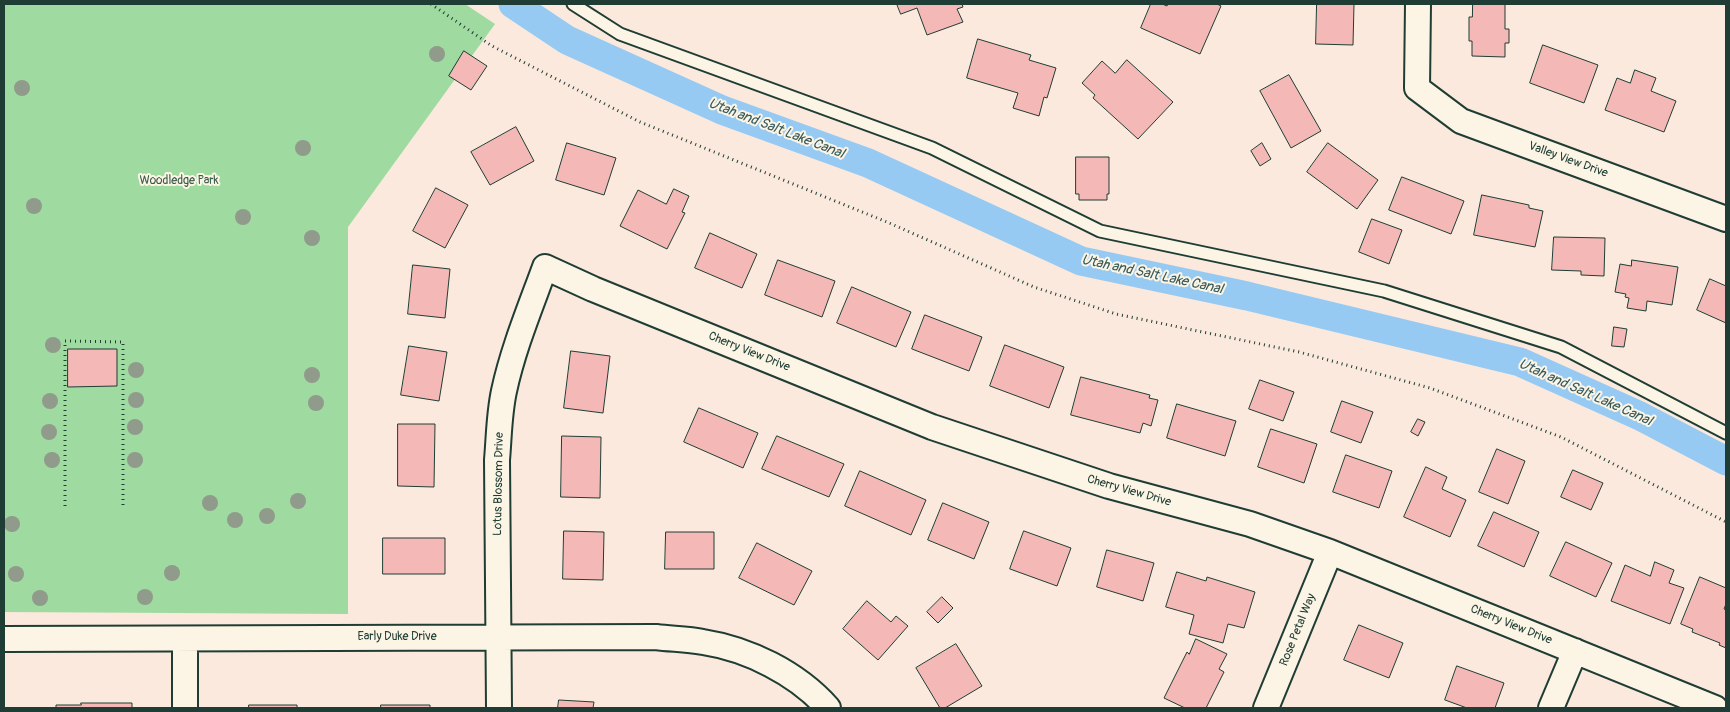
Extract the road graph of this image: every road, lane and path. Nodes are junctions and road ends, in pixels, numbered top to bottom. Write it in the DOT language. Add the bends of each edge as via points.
graph roads {
  1 [pos="432,4"];
  2 [pos="573,4"];
  3 [pos="1418,4"];
  4 [pos="1726,219"];
  5 [pos="544,267"];
  6 [pos="1726,433"];
  7 [pos="65,506"];
  8 [pos="122,506"];
  9 [pos="1726,522"];
  10 [pos="1330,552"];
  11 [pos="498,637"];
  12 [pos="4,639"];
  13 [pos="185,639"];
  14 [pos="1575,650"];
  15 [pos="185,708"];
  16 [pos="499,708"];
  17 [pos="828,708"];
  18 [pos="1266,708"];
  19 [pos="1550,708"];
  20 [pos="1716,708"];
  1 -- 9 [label="path" via="492,46 640,122 888,222 1034,288 1116,314 1299,352 1430,388 1562,438"];
  2 -- 6 [label="lane" via="620,34 932,148 1100,231 1384,291 1562,347"];
  3 -- 4 [label="street, Valley View Drive" via="1417,88 1461,120"];
  5 -- 10 [label="street, Cherry View Drive" via="932,427 1109,486 1250,524"];
  5 -- 11 [label="street, Lotus Blossom Drive" via="508,377 499,427"];
  7 -- 8 [label="path" via="65,341 122,342"];
  10 -- 14 [label="street, Cherry View Drive"];
  10 -- 18 [label="street, Rose Petal Way"];
  11 -- 13 [label="street, Early Duke Drive"];
  11 -- 16 [label="street, Lotus Blossom Drive"];
  11 -- 17 [label="street, Early Duke Drive" via="656,637 703,642 743,652 783,672"];
  12 -- 13 [label="street, Early Duke Drive"];
  13 -- 15 [label="street"];
  14 -- 19 [label="street"];
  14 -- 20 [label="street, Cherry View Drive"];
}
